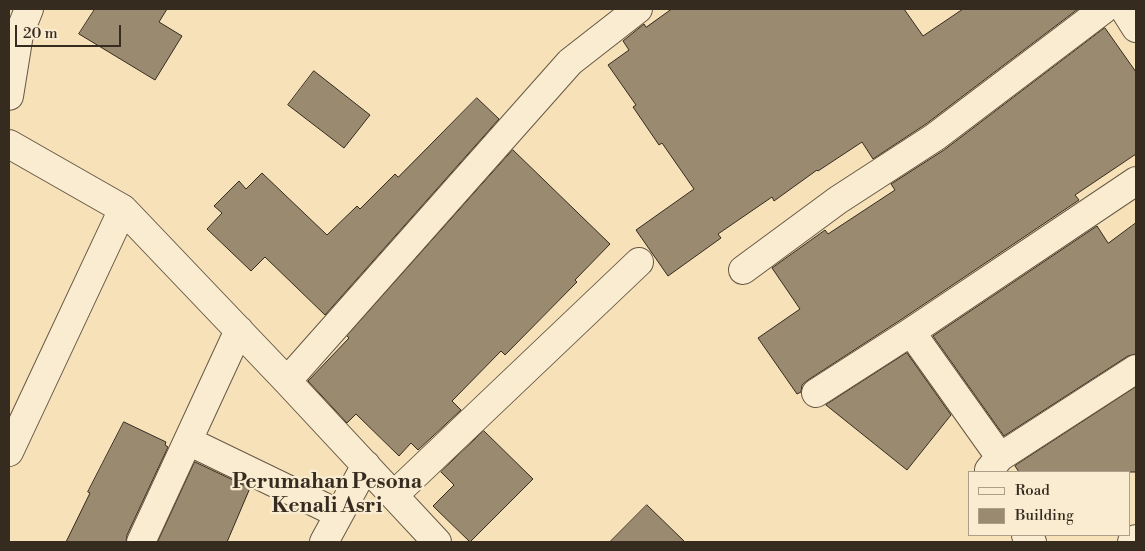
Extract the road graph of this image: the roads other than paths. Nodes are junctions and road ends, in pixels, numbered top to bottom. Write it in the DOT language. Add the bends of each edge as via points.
graph roads {
  1 [pos="29,9"];
  2 [pos="638,9"];
  3 [pos="1104,9"];
  4 [pos="1124,9"];
  5 [pos="1136,28"];
  6 [pos="14,33"];
  7 [pos="9,96"];
  8 [pos="9,144"];
  9 [pos="1136,181"];
  10 [pos="123,209"];
  11 [pos="639,262"];
  12 [pos="743,270"];
  13 [pos="239,330"];
  14 [pos="911,332"];
  15 [pos="1136,369"];
  16 [pos="288,381"];
  17 [pos="816,393"];
  18 [pos="188,441"];
  19 [pos="9,452"];
  20 [pos="366,465"];
  21 [pos="995,465"];
  22 [pos="394,496"];
  23 [pos="339,514"];
  24 [pos="1136,539"];
  25 [pos="141,542"];
  26 [pos="324,542"];
  27 [pos="437,542"];
  28 [pos="1132,542"];
  1 -- 6 [label="street"];
  2 -- 16 [label="street" via="570,62"];
  3 -- 12 [label="street" via="934,137 838,200"];
  4 -- 5 [label="street"];
  6 -- 7 [label="street"];
  8 -- 10 [label="street"];
  9 -- 14 [label="street"];
  10 -- 13 [label="street"];
  10 -- 19 [label="street"];
  11 -- 22 [label="street"];
  13 -- 16 [label="street"];
  13 -- 18 [label="street"];
  14 -- 17 [label="street"];
  14 -- 21 [label="street"];
  15 -- 21 [label="street"];
  16 -- 20 [label="street"];
  18 -- 23 [label="street"];
  18 -- 25 [label="street"];
  20 -- 22 [label="street"];
  20 -- 23 [label="street"];
  22 -- 27 [label="street"];
  23 -- 26 [label="street"];
  24 -- 28 [label="street"];
}
